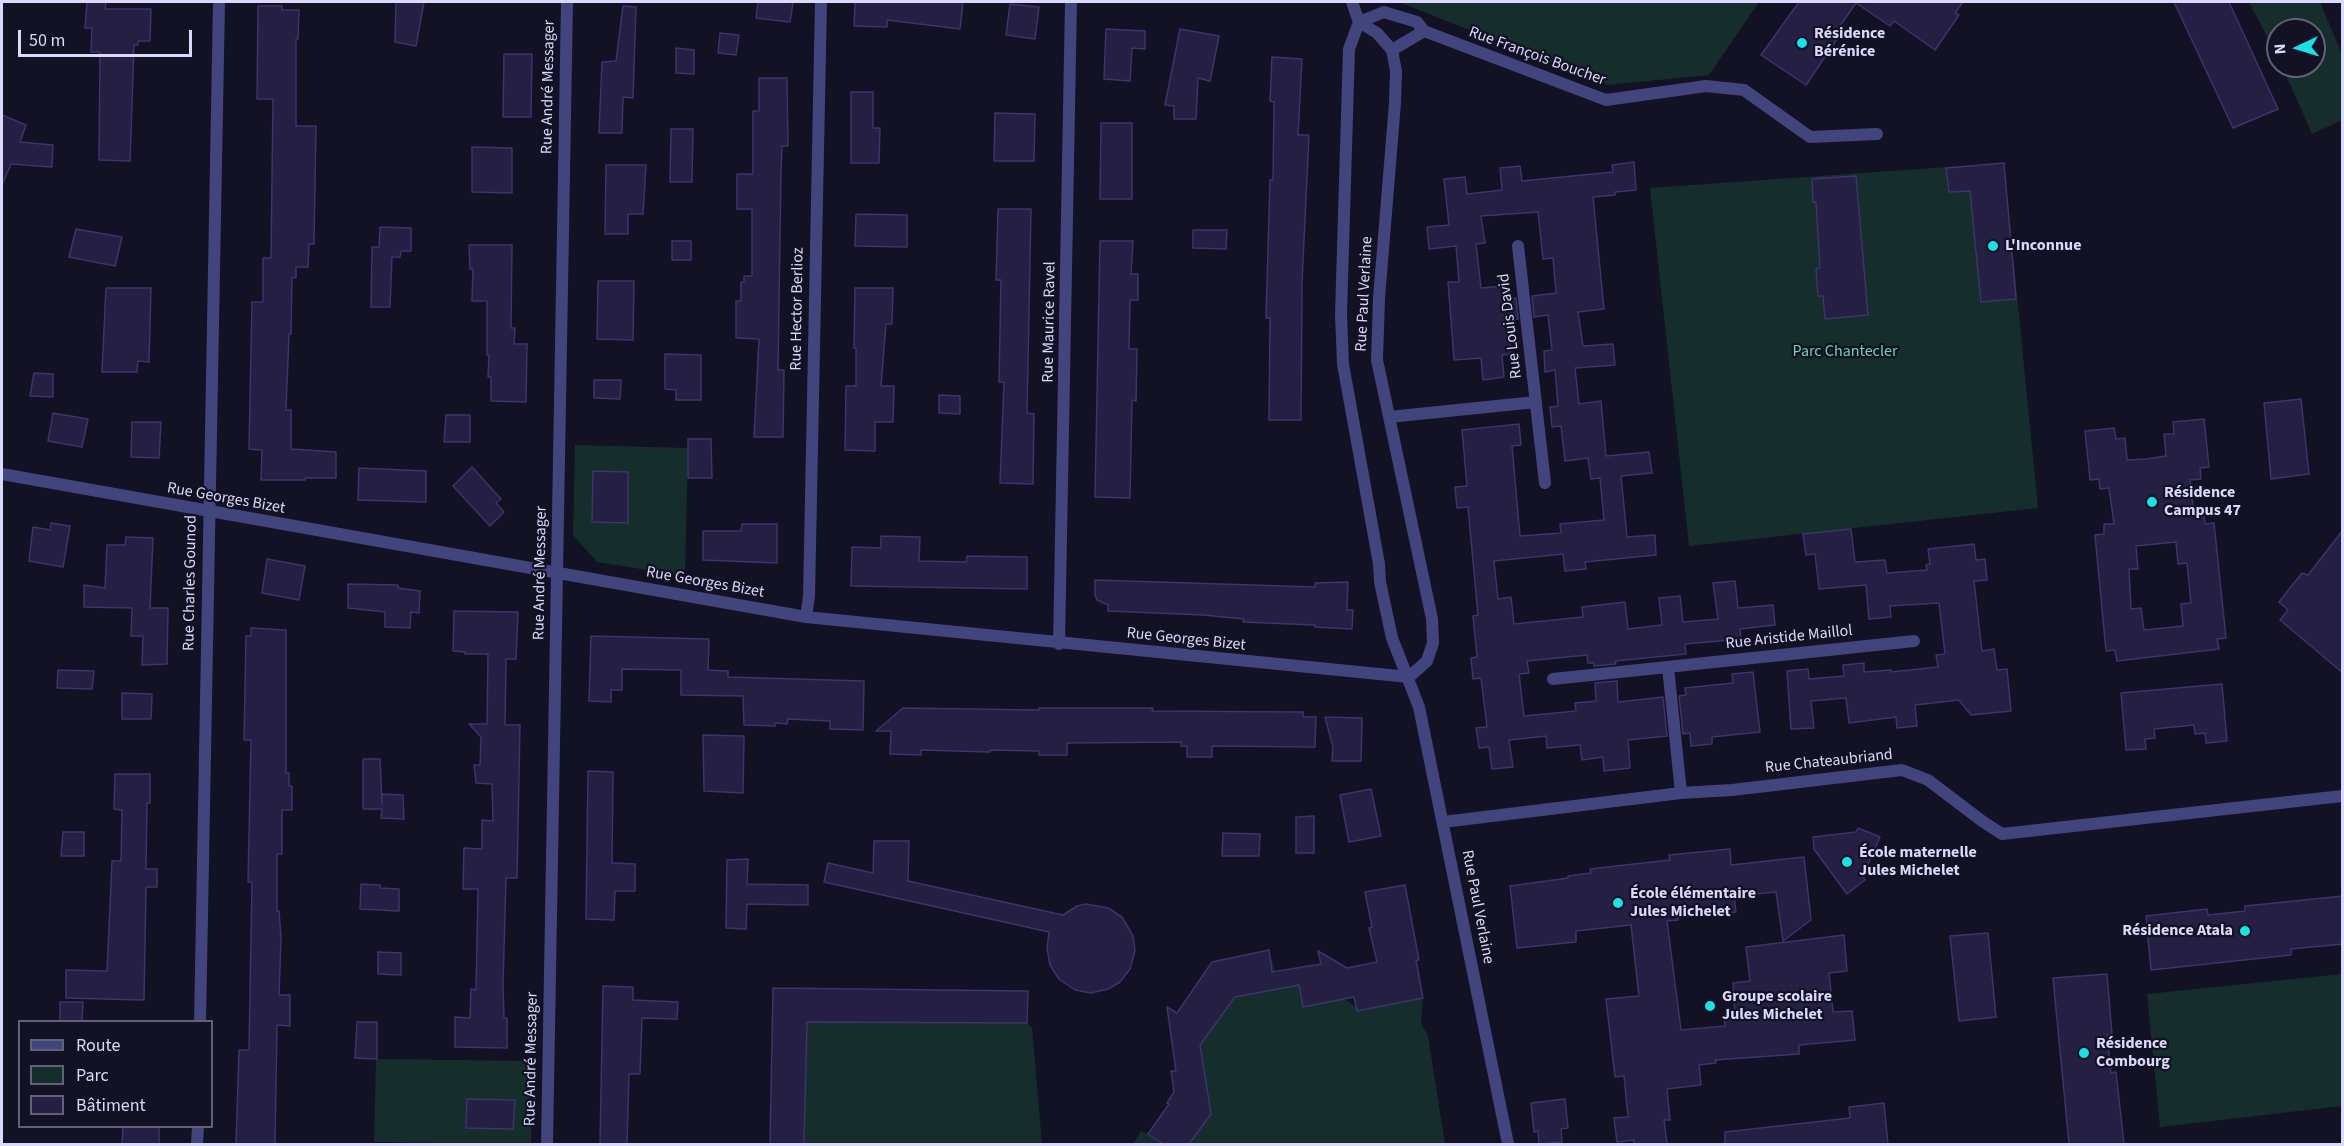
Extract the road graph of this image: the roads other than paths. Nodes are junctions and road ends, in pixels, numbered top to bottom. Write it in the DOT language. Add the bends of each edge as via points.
graph roads {
  1 [pos="219,2"];
  2 [pos="567,2"];
  3 [pos="821,2"];
  4 [pos="1071,2"];
  5 [pos="1352,2"];
  6 [pos="1359,22"];
  7 [pos="1424,31"];
  8 [pos="1392,50"];
  9 [pos="1877,134"];
  10 [pos="1518,246"];
  11 [pos="1536,402"];
  12 [pos="1389,417"];
  13 [pos="2,474"];
  14 [pos="1545,483"];
  15 [pos="210,512"];
  16 [pos="557,573"];
  17 [pos="806,617"];
  18 [pos="1914,641"];
  19 [pos="1059,644"];
  20 [pos="1668,667"];
  21 [pos="1409,677"];
  22 [pos="1553,679"];
  23 [pos="1681,793"];
  24 [pos="2343,796"];
  25 [pos="1443,822"];
  26 [pos="200,1020"];
  27 [pos="198,1128"];
  28 [pos="197,1144"];
  29 [pos="547,1144"];
  30 [pos="1508,1144"];
  1 -- 15 [label="street, Rue Charles Gounod"];
  2 -- 16 [label="street, Rue André Messager"];
  3 -- 17 [label="street, Rue Hector Berlioz"];
  4 -- 19 [label="street, Rue Maurice Ravel"];
  5 -- 6 [label="street"];
  6 -- 7 [label="street, Rue François Boucher" via="1384,12 1417,22"];
  6 -- 8 [label="street" via="1377,33"];
  6 -- 21 [label="street, Rue Paul Verlaine" via="1349,49 1343,364 1380,582 1392,638"];
  7 -- 8 [label="street"];
  7 -- 9 [label="street, Rue François Boucher" via="1606,100 1706,86 1744,90 1810,137"];
  8 -- 12 [label="street, Rue Paul Verlaine" via="1395,103 1377,360"];
  10 -- 11 [label="street, Rue Louis David"];
  11 -- 12 [label="street"];
  11 -- 14 [label="street, Rue Louis David"];
  12 -- 21 [label="street, Rue Paul Verlaine" via="1432,619 1433,643 1427,661"];
  13 -- 15 [label="street, Rue Georges Bizet"];
  15 -- 16 [label="street, Rue Georges Bizet"];
  15 -- 26 [label="street, Rue Charles Gounod"];
  16 -- 17 [label="street, Rue Georges Bizet"];
  16 -- 29 [label="street, Rue André Messager"];
  17 -- 19 [label="street, Rue Georges Bizet"];
  18 -- 20 [label="street, Rue Aristide Maillol"];
  19 -- 21 [label="street, Rue Georges Bizet"];
  20 -- 22 [label="street, Rue Aristide Maillol"];
  20 -- 23 [label="street"];
  21 -- 25 [label="street, Rue Paul Verlaine"];
  23 -- 24 [label="street, Rue Chateaubriand" via="1902,770 1928,780 2002,834"];
  23 -- 25 [label="street, Rue Chateaubriand"];
  25 -- 30 [label="street, Rue Paul Verlaine"];
  27 -- 28 [label="street"];
}
